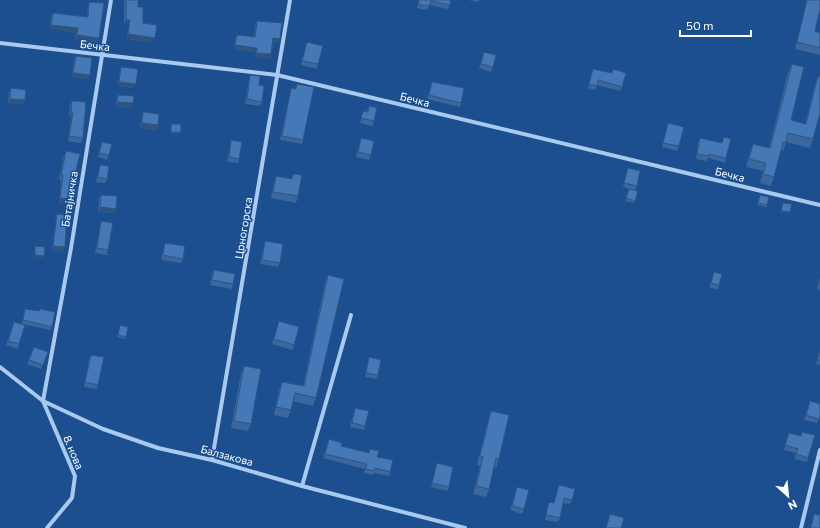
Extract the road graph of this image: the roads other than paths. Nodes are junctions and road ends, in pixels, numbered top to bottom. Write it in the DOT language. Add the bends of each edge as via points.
graph roads {
  1 [pos="111,0"];
  2 [pos="290,0"];
  3 [pos="0,43"];
  4 [pos="102,55"];
  5 [pos="277,74"];
  6 [pos="820,205"];
  7 [pos="351,315"];
  8 [pos="0,366"];
  9 [pos="43,401"];
  10 [pos="820,450"];
  11 [pos="212,460"];
  12 [pos="302,486"];
  13 [pos="47,528"];
  14 [pos="465,528"];
  15 [pos="801,528"];
  1 -- 4 [label="street, Батајничка"];
  2 -- 5 [label="street, Црногорска"];
  3 -- 4 [label="street, Бечка"];
  4 -- 5 [label="street, Бечка"];
  4 -- 9 [label="street, Батајничка"];
  5 -- 6 [label="street, Бечка"];
  5 -- 11 [label="street, Црногорска"];
  7 -- 12 [label="street"];
  8 -- 9 [label="street, Балзакова"];
  9 -- 11 [label="street, Балзакова" via="103,429 158,448"];
  9 -- 13 [label="street, 8. нова" via="75,476 72,498"];
  10 -- 15 [label="street"];
  11 -- 12 [label="street, Балзакова"];
  12 -- 14 [label="street, Балзакова"];
}
